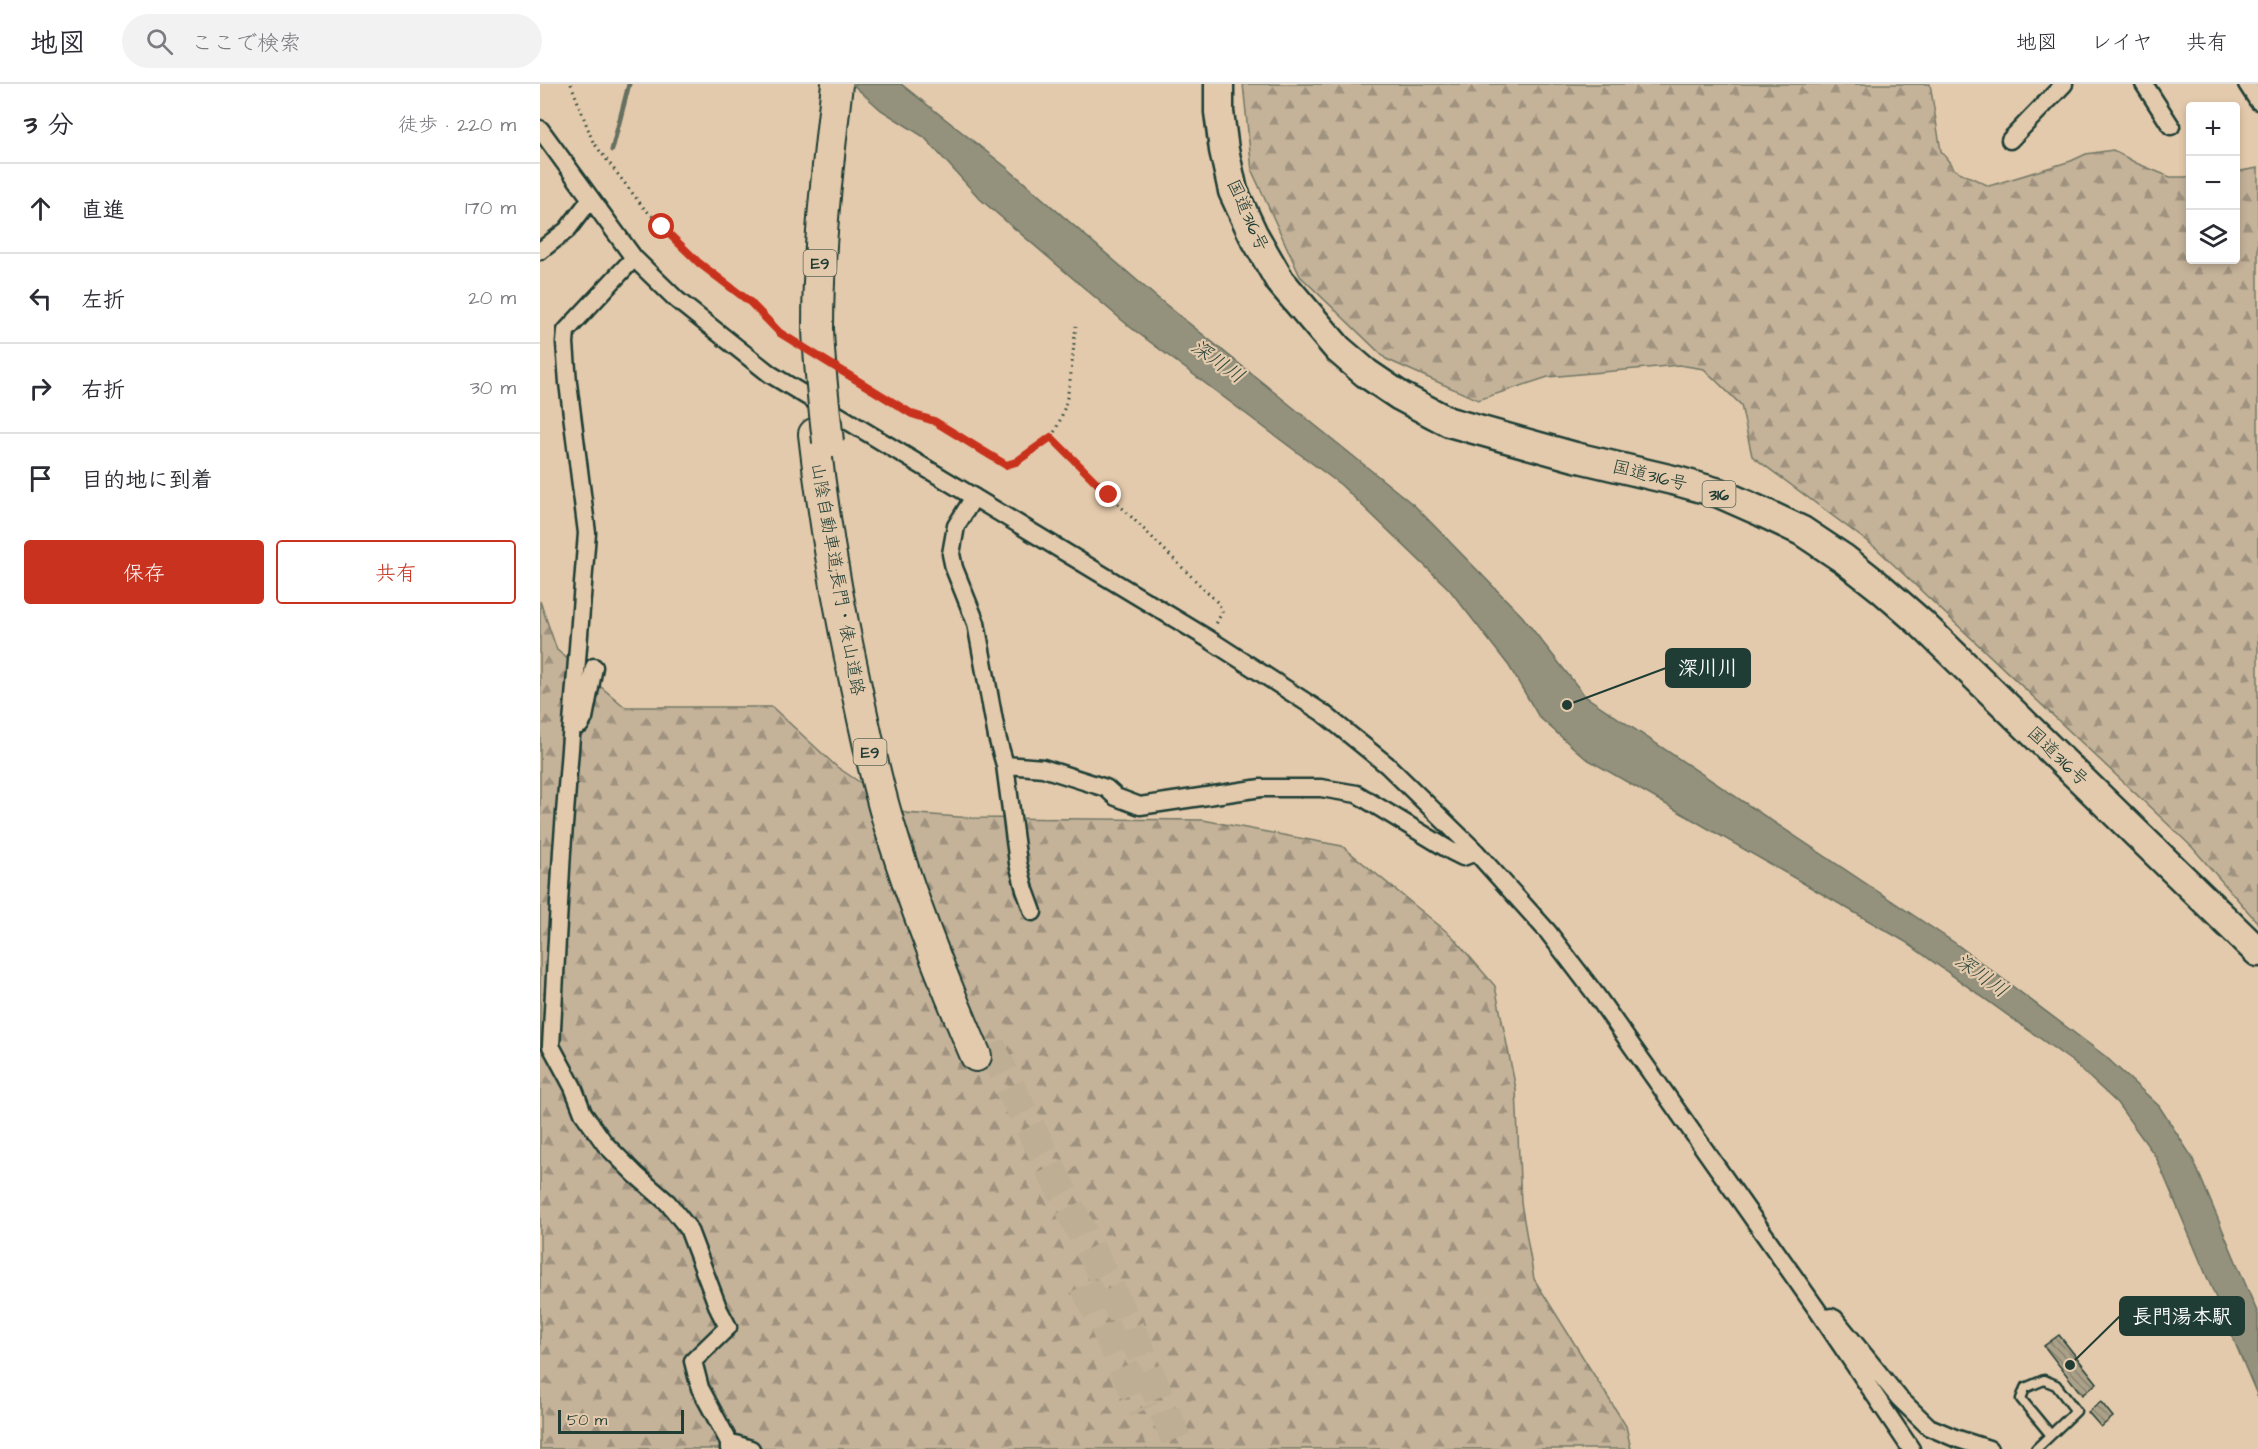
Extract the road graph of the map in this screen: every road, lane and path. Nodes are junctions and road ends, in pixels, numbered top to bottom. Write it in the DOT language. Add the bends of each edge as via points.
graph roads {
  1 [pos="571,84"];
  2 [pos="823,84"];
  3 [pos="837,84"];
  4 [pos="1219,84"];
  5 [pos="2064,84"];
  6 [pos="2144,84"];
  7 [pos="2247,84"];
  8 [pos="2258,101"];
  9 [pos="2171,126"];
  10 [pos="540,129"];
  11 [pos="2010,140"];
  12 [pos="590,200"];
  13 [pos="540,251"];
  14 [pos="634,258"];
  15 [pos="1076,326"];
  16 [pos="800,345"];
  17 [pos="841,370"];
  18 [pos="1051,437"];
  19 [pos="821,438"];
  20 [pos="974,497"];
  21 [pos="1207,638"];
  22 [pos="594,667"];
  23 [pos="573,740"];
  24 [pos="1005,765"];
  25 [pos="1476,852"];
  26 [pos="1033,912"];
  27 [pos="2258,952"];
  28 [pos="983,1051"];
  29 [pos="1818,1311"];
  30 [pos="2050,1434"];
  31 [pos="729,1445"];
  32 [pos="751,1449"];
  33 [pos="1911,1449"];
  34 [pos="1989,1449"];
  35 [pos="2036,1449"];
  1 -- 16 [label="path" via="593,142 643,207 699,263 750,302 780,333"];
  2 -- 19 [label="highway, 山陰自動車道;長門・俵山道路 / E9" via="806,271 806,340"];
  3 -- 19 [label="highway, 山陰自動車道;長門・俵山道路 / E9, bridge" via="819,270"];
  4 -- 27 [label="highway, 国道316号 / 316" via="1219,112 1233,191 1253,234 1280,281 1338,349 1366,373 1449,422 1719,493 1802,531 1882,589 1922,624"];
  5 -- 11 [label="street"];
  6 -- 9 [label="street"];
  7 -- 8 [label="street"];
  10 -- 12 [label="street"];
  12 -- 13 [label="street" via="567,230"];
  12 -- 14 [label="street"];
  14 -- 20 [label="street" via="677,300 770,374"];
  14 -- 23 [label="street" via="566,331 568,383 587,532"];
  15 -- 18 [label="path" via="1067,392 1059,425"];
  17 -- 18 [label="path" via="1006,465"];
  18 -- 21 [label="path" via="1219,604 1222,612"];
  19 -- 28 [label="highway, 山陰自動車道;長門・俵山道路 / E9" via="824,522 838,602 894,842 949,995"];
  20 -- 21 [label="street"];
  20 -- 24 [label="street" via="956,526 951,554 976,623"];
  21 -- 25 [label="street" via="1323,713 1387,765"];
  22 -- 23 [label="street" via="584,718"];
  23 -- 31 [label="street" via="550,1046 590,1124 605,1144 668,1203 693,1238 728,1327 693,1361 700,1388"];
  24 -- 25 [label="street" via="1043,768 1106,788 1140,806 1261,788 1321,788 1357,794 1463,857"];
  24 -- 26 [label="street" via="1018,863"];
  25 -- 29 [label="street" via="1548,932 1596,995"];
  29 -- 33 [label="street"];
  29 -- 34 [label="street" via="1835,1319 1899,1398 1929,1426"];
  30 -- 30 [label="lane" via="2021,1399 2025,1388 2044,1380 2056,1385 2076,1411"];
  30 -- 35 [label="lane"];
  31 -- 32 [label="street"];
}
